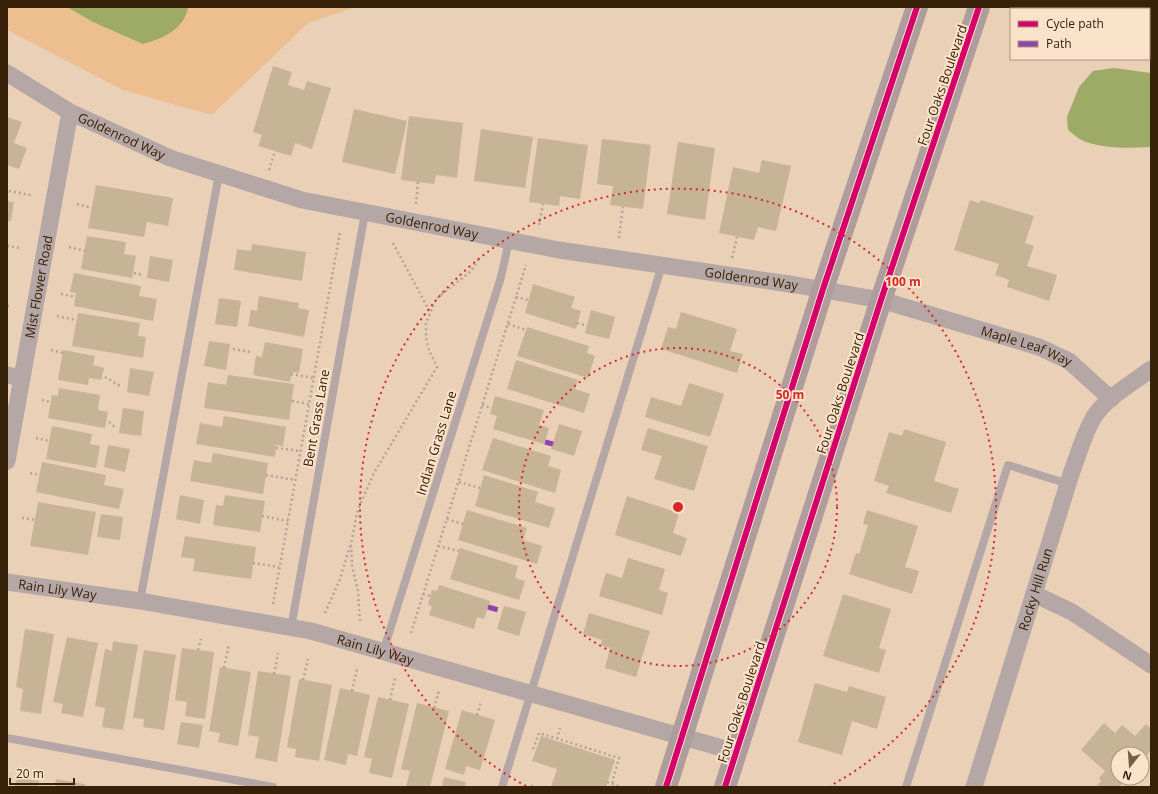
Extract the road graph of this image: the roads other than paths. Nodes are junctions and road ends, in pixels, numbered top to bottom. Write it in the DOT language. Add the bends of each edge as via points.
graph roads {
  1 [pos="917,7"];
  2 [pos="979,7"];
  3 [pos="7,73"];
  4 [pos="70,112"];
  5 [pos="219,174"];
  6 [pos="365,213"];
  7 [pos="509,241"];
  8 [pos="662,265"];
  9 [pos="823,289"];
  10 [pos="881,300"];
  11 [pos="1151,369"];
  12 [pos="14,376"];
  13 [pos="1111,399"];
  14 [pos="7,461"];
  15 [pos="1068,484"];
  16 [pos="7,582"];
  17 [pos="1034,594"];
  18 [pos="140,600"];
  19 [pos="291,628"];
  20 [pos="384,652"];
  21 [pos="1151,665"];
  22 [pos="530,693"];
  23 [pos="683,736"];
  24 [pos="7,738"];
  25 [pos="736,752"];
  26 [pos="273,787"];
  27 [pos="502,787"];
  28 [pos="666,787"];
  29 [pos="725,787"];
  30 [pos="906,787"];
  31 [pos="974,787"];
  1 -- 9 [label="street"];
  2 -- 10 [label="street, Four Oaks Boulevard"];
  3 -- 4 [label="street, Goldenrod Way"];
  4 -- 5 [label="street, Goldenrod Way" via="170,158"];
  4 -- 12 [label="street, Mist Flower Road"];
  5 -- 6 [label="street, Goldenrod Way" via="302,200"];
  5 -- 18 [label="lane"];
  6 -- 7 [label="street, Goldenrod Way"];
  6 -- 19 [label="lane, Bent Grass Lane"];
  7 -- 8 [label="street, Goldenrod Way"];
  7 -- 20 [label="lane, Indian Grass Lane" via="501,278"];
  8 -- 9 [label="street, Goldenrod Way"];
  8 -- 22 [label="lane"];
  9 -- 10 [label="street, Goldenrod Way"];
  9 -- 23 [label="street"];
  10 -- 13 [label="street, Maple Leaf Way" via="1039,347 1070,361"];
  10 -- 25 [label="street, Four Oaks Boulevard"];
  11 -- 13 [label="street"];
  12 -- 14 [label="street, Mist Flower Road"];
  13 -- 15 [label="street, Rocky Hill Run" via="1096,414"];
  15 -- 17 [label="street, Rocky Hill Run"];
  15 -- 30 [label="lane" via="1008,465"];
  16 -- 18 [label="street, Rain Lily Way"];
  17 -- 21 [label="street" via="1072,612"];
  17 -- 31 [label="street, Rocky Hill Run"];
  18 -- 19 [label="street, Rain Lily Way"];
  19 -- 20 [label="street, Rain Lily Way" via="311,631"];
  20 -- 22 [label="street, Rain Lily Way"];
  22 -- 23 [label="street, Rain Lily Way"];
  22 -- 27 [label="lane"];
  23 -- 25 [label="street, Rain Lily Way"];
  23 -- 28 [label="street"];
  24 -- 26 [label="lane"];
  25 -- 29 [label="street, Four Oaks Boulevard"];
}
